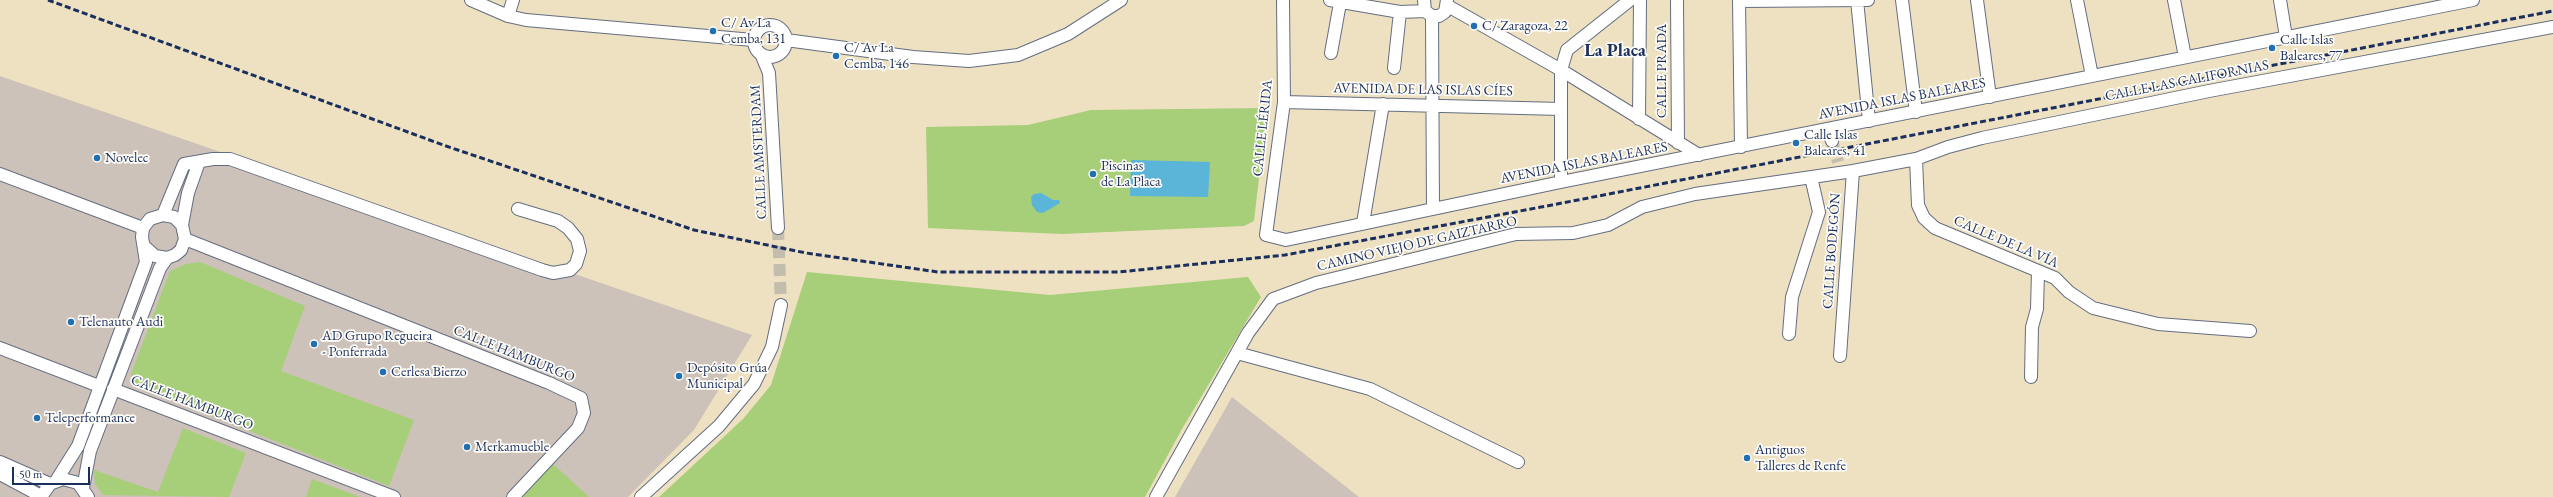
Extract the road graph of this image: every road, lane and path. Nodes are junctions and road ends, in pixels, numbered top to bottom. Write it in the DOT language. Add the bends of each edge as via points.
graph roads {
  1 [pos="470,0"];
  2 [pos="513,0"];
  3 [pos="1121,0"];
  4 [pos="1283,0"];
  5 [pos="1630,0"];
  6 [pos="1640,0"];
  7 [pos="1677,0"];
  8 [pos="1860,0"];
  9 [pos="1902,0"];
  10 [pos="1977,0"];
  11 [pos="2077,0"];
  12 [pos="2174,0"];
  13 [pos="2280,0"];
  14 [pos="2473,0"];
  15 [pos="1335,1"];
  16 [pos="1739,1"];
  17 [pos="1447,3"];
  18 [pos="1427,9"];
  19 [pos="1400,12"];
  20 [pos="508,16"];
  21 [pos="2553,27"];
  22 [pos="2286,37"];
  23 [pos="753,40"];
  24 [pos="786,40"];
  25 [pos="1331,53"];
  26 [pos="779,55"];
  27 [pos="762,56"];
  28 [pos="2185,58"];
  29 [pos="1394,68"];
  30 [pos="1561,70"];
  31 [pos="769,73"];
  32 [pos="2092,76"];
  33 [pos="1990,97"];
  34 [pos="1284,102"];
  35 [pos="1383,104"];
  36 [pos="1432,106"];
  37 [pos="1561,109"];
  38 [pos="1916,112"];
  39 [pos="1639,118"];
  40 [pos="1869,121"];
  41 [pos="1678,143"];
  42 [pos="1741,147"];
  43 [pos="1699,155"];
  44 [pos="1916,159"];
  45 [pos="199,162"];
  46 [pos="1844,168"];
  47 [pos="0,174"];
  48 [pos="1811,177"];
  49 [pos="1561,182"];
  50 [pos="518,209"];
  51 [pos="1433,209"];
  52 [pos="163,215"];
  53 [pos="1363,223"];
  54 [pos="182,225"];
  55 [pos="143,228"];
  56 [pos="778,228"];
  57 [pos="1266,235"];
  58 [pos="185,239"];
  59 [pos="145,247"];
  60 [pos="167,258"];
  61 [pos="2038,271"];
  62 [pos="781,305"];
  63 [pos="2250,331"];
  64 [pos="1789,334"];
  65 [pos="0,348"];
  66 [pos="1237,353"];
  67 [pos="1840,356"];
  68 [pos="2031,377"];
  69 [pos="99,386"];
  70 [pos="113,390"];
  71 [pos="0,462"];
  72 [pos="1518,462"];
  73 [pos="0,474"];
  74 [pos="53,482"];
  75 [pos="85,493"];
  76 [pos="41,496"];
  77 [pos="394,497"];
  78 [pos="513,497"];
  79 [pos="641,497"];
  80 [pos="1156,497"];
  1 -- 20 [label="street"];
  2 -- 20 [label="street"];
  3 -- 24 [label="street" via="1068,34 1018,55 969,61 913,57"];
  4 -- 34 [label="street, CALLE LÉRIDA"];
  5 -- 30 [label="street" via="1567,50"];
  6 -- 39 [label="street"];
  7 -- 41 [label="street, CALLE PRADA"];
  8 -- 16 [label="street"];
  8 -- 40 [label="street"];
  9 -- 38 [label="street"];
  10 -- 33 [label="street"];
  11 -- 32 [label="street"];
  12 -- 28 [label="street"];
  13 -- 22 [label="street"];
  14 -- 22 [label="street, AVENIDA ISLAS BALEARES"];
  15 -- 19 [label="street"];
  15 -- 25 [label="street"];
  16 -- 42 [label="street"];
  17 -- 18 [label="street" via="1439,16"];
  17 -- 30 [label="street"];
  18 -- 19 [label="street"];
  18 -- 36 [label="street"];
  19 -- 29 [label="street"];
  20 -- 23 [label="street" via="617,29"];
  21 -- 44 [label="street, CALLE LAS CALIFORNIAS" via="2382,58 1982,138 1948,146"];
  22 -- 28 [label="street, AVENIDA ISLAS BALEARES"];
  23 -- 24 [label="street" via="760,28 774,25 781,29"];
  23 -- 27 [label="street" via="756,51"];
  24 -- 26 [label="street"];
  26 -- 27 [label="street" via="770,58"];
  26 -- 31 [label="street, CALLE AMSTERDAM"];
  27 -- 31 [label="street, CALLE AMSTERDAM"];
  28 -- 32 [label="street, AVENIDA ISLAS BALEARES"];
  30 -- 37 [label="street"];
  30 -- 39 [label="street"];
  31 -- 56 [label="street, CALLE AMSTERDAM"];
  32 -- 33 [label="street, AVENIDA ISLAS BALEARES"];
  33 -- 38 [label="street, AVENIDA ISLAS BALEARES"];
  34 -- 35 [label="street, AVENIDA DE LAS ISLAS CÍES"];
  34 -- 57 [label="street, CALLE LÉRIDA"];
  35 -- 36 [label="street, AVENIDA DE LAS ISLAS CÍES"];
  35 -- 53 [label="street"];
  36 -- 37 [label="street, AVENIDA DE LAS ISLAS CÍES"];
  36 -- 51 [label="street"];
  37 -- 49 [label="street"];
  38 -- 40 [label="street, AVENIDA ISLAS BALEARES"];
  39 -- 41 [label="street"];
  40 -- 42 [label="street, AVENIDA ISLAS BALEARES" via="1830,135"];
  41 -- 43 [label="street"];
  42 -- 43 [label="street, AVENIDA ISLAS BALEARES"];
  43 -- 49 [label="street, AVENIDA ISLAS BALEARES"];
  44 -- 46 [label="street, CALLE LAS CALIFORNIAS"];
  44 -- 61 [label="street, CALLE DE LA VÍA" via="1918,205 1924,218 1935,228"];
  45 -- 50 [label="street" via="213,159 244,163 542,270 554,273 570,270 576,264 580,251 577,239 568,228 558,221"];
  45 -- 52 [label="street" via="184,164"];
  45 -- 54 [label="street" via="188,193"];
  46 -- 48 [label="street, CAMINO VIEJO DE GAIZTARRO"];
  46 -- 67 [label="street, CALLE BODEGÓN"];
  47 -- 55 [label="street"];
  48 -- 64 [label="street" via="1819,212 1792,297"];
  48 -- 66 [label="street, CAMINO VIEJO DE GAIZTARRO" via="1695,194 1642,207 1608,225 1573,233 1516,234 1316,283 1272,299"];
  49 -- 51 [label="street, AVENIDA ISLAS BALEARES"];
  51 -- 53 [label="street, AVENIDA ISLAS BALEARES"];
  52 -- 54 [label="street" via="174,217"];
  52 -- 55 [label="street" via="150,219"];
  53 -- 57 [label="street, AVENIDA ISLAS BALEARES" via="1286,240"];
  54 -- 58 [label="street"];
  55 -- 59 [label="street"];
  58 -- 60 [label="street" via="181,250"];
  58 -- 78 [label="street, CALLE HAMBURGO" via="581,398 584,413 578,428"];
  59 -- 60 [label="street" via="155,256"];
  59 -- 69 [label="street" via="146,262"];
  60 -- 70 [label="street" via="160,268"];
  61 -- 63 [label="street, CALLE DE LA VÍA" via="2055,278 2069,292 2093,308 2158,324"];
  61 -- 68 [label="street" via="2037,309 2032,327"];
  62 -- 79 [label="street" via="772,347 754,384 719,426"];
  65 -- 69 [label="street"];
  66 -- 72 [label="street" via="1370,389"];
  66 -- 80 [label="street, CAMINO VIEJO DE GAIZTARRO"];
  69 -- 74 [label="street" via="78,446"];
  70 -- 75 [label="street" via="90,452"];
  70 -- 77 [label="street, CALLE HAMBURGO"];
  71 -- 74 [label="street"];
  73 -- 76 [label="street"];
  74 -- 75 [label="street" via="71,480"];
  74 -- 76 [label="street"];
}
